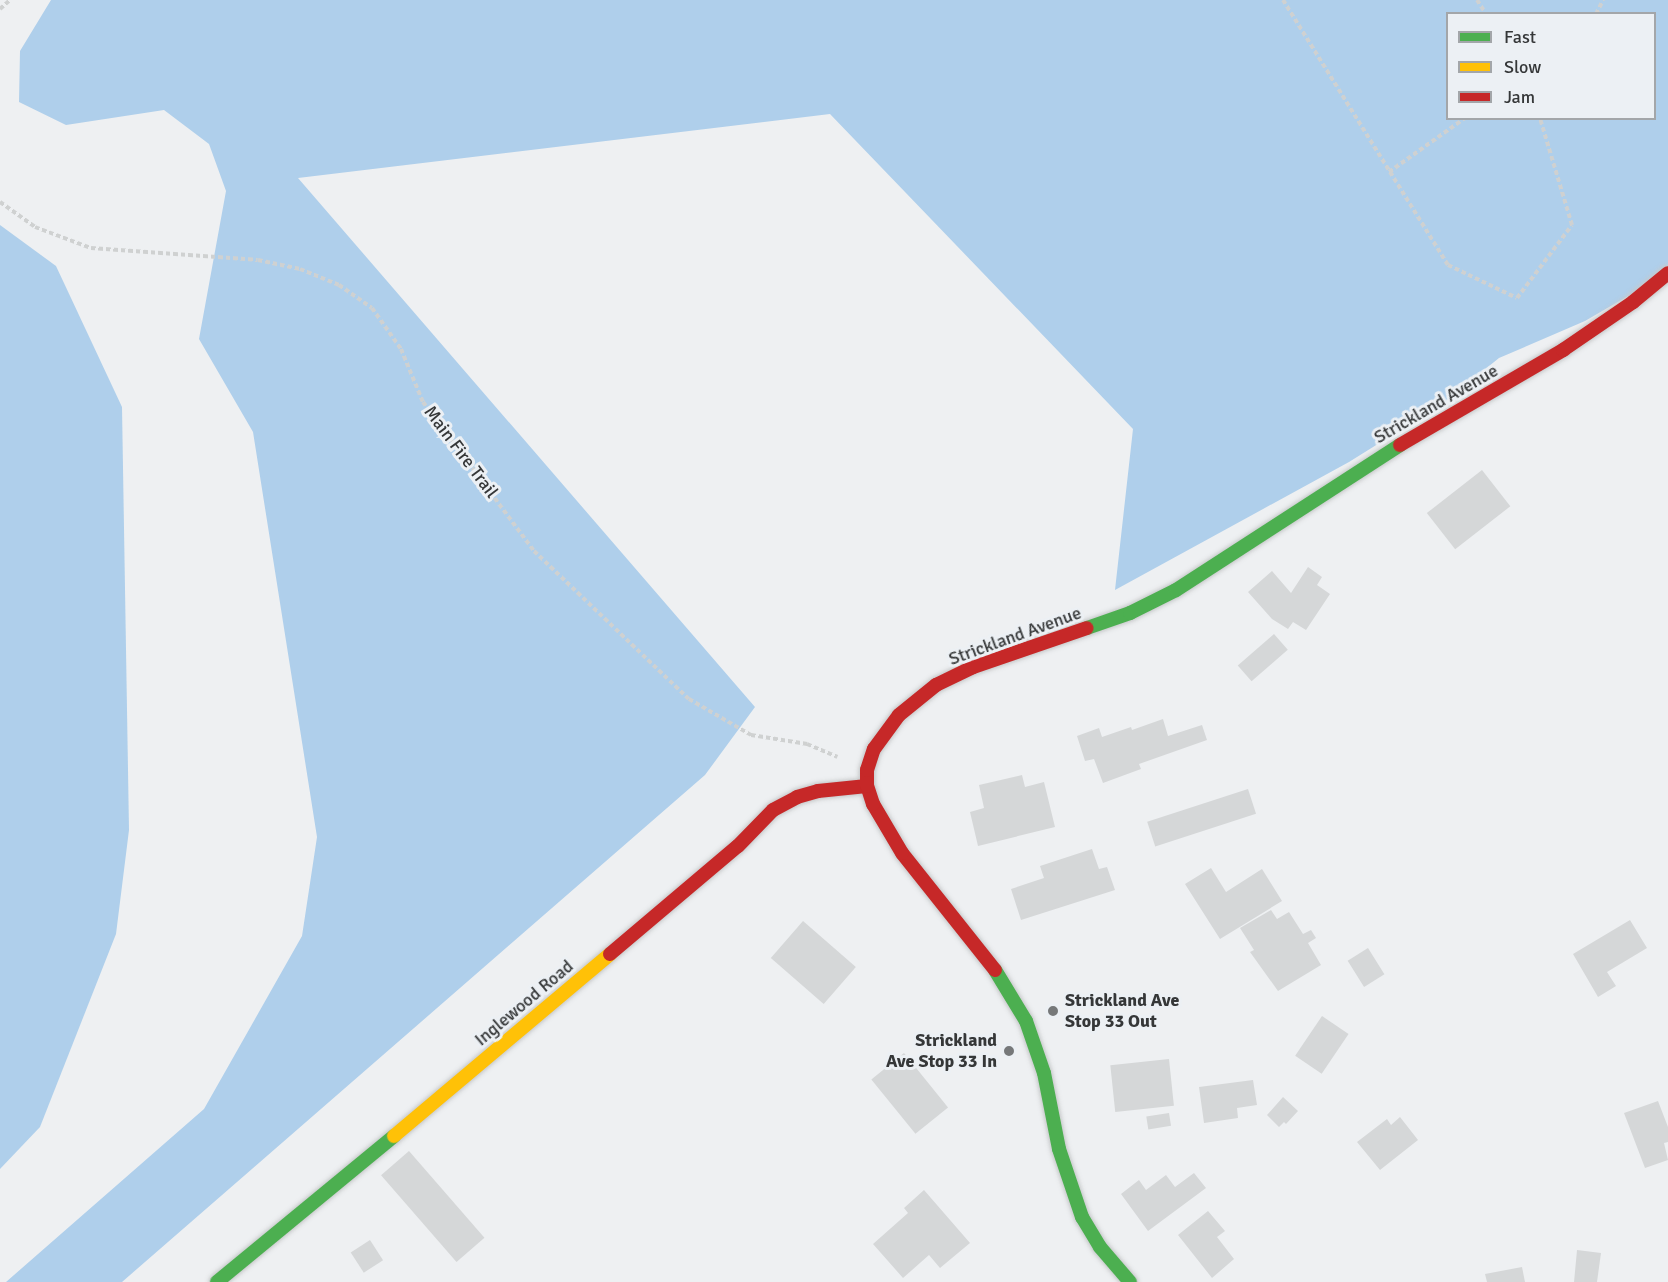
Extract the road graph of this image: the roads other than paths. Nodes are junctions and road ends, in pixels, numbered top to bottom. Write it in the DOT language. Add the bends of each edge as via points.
graph roads {
  1 [pos="1668,273"];
  2 [pos="867,786"];
  3 [pos="217,1282"];
  4 [pos="1130,1282"];
  1 -- 2 [label="street, Strickland Avenue" via="1634,302 1563,351 1371,462 1176,590 1130,613 974,667 936,685 898,715 874,749"];
  2 -- 3 [label="street, Inglewood Road" via="818,791 773,810 720,861"];
  2 -- 4 [label="street, Strickland Avenue" via="902,853 997,973 1026,1021 1044,1073 1059,1149 1082,1217 1100,1247"];
}
